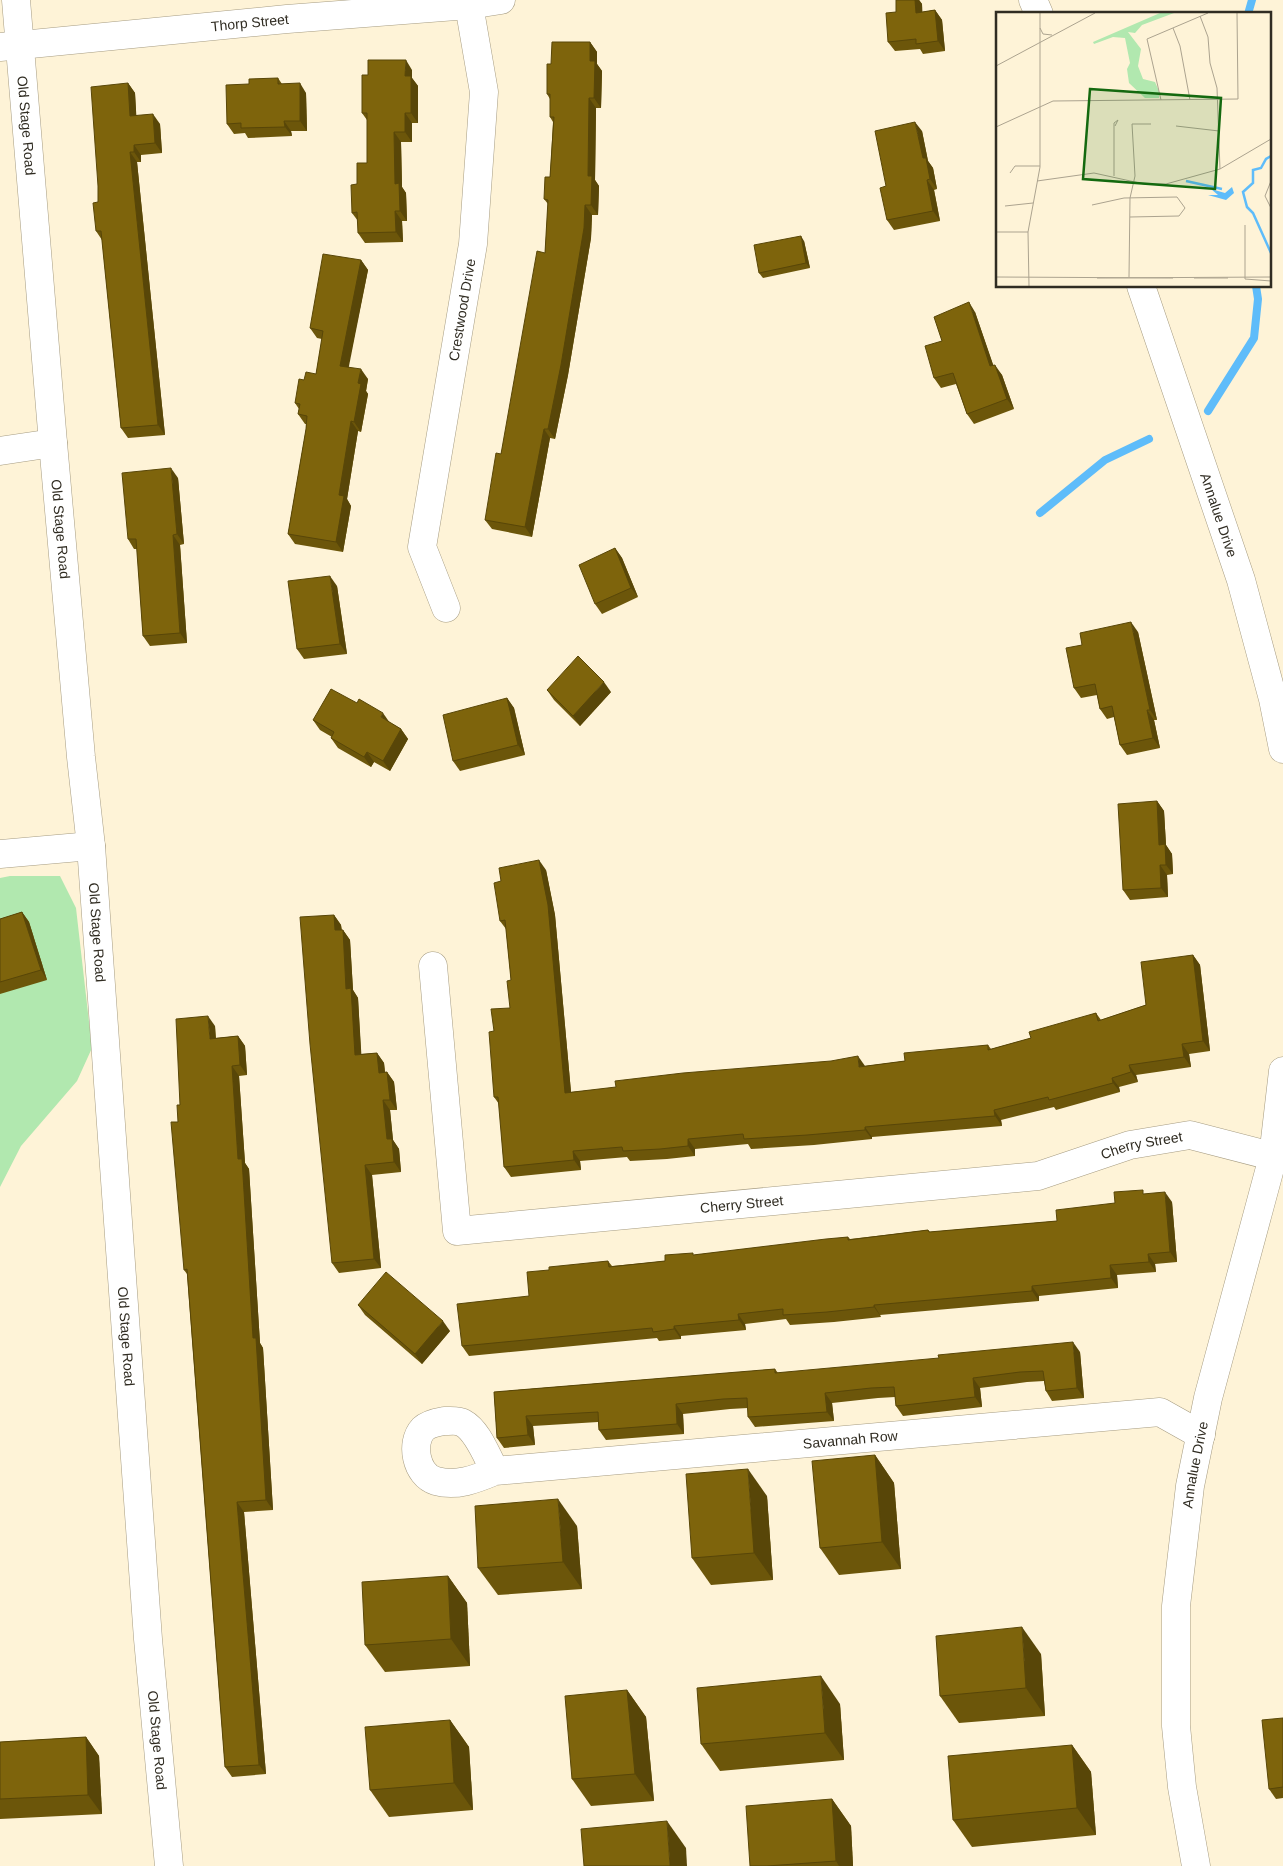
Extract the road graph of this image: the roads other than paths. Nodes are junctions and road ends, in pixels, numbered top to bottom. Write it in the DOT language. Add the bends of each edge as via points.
graph roads {
  1 [pos="16,0"];
  2 [pos="501,0"];
  3 [pos="1033,0"];
  4 [pos="469,5"];
  5 [pos="1038,12"];
  6 [pos="10,46"];
  7 [pos="1142,288"];
  8 [pos="53,444"];
  9 [pos="0,451"];
  10 [pos="446,608"];
  11 [pos="1283,749"];
  12 [pos="91,846"];
  13 [pos="0,854"];
  14 [pos="433,966"];
  15 [pos="1283,1071"];
  16 [pos="1278,1158"];
  17 [pos="1201,1435"];
  18 [pos="495,1471"];
  19 [pos="169,1866"];
  20 [pos="1196,1866"];
  1 -- 6 [label="street, Old Stage Road"];
  2 -- 4 [label="street, Thorp Street"];
  3 -- 5 [label="street"];
  4 -- 6 [label="street, Thorp Street"];
  4 -- 10 [label="street, Crestwood Drive" via="484,92 473,244 422,547"];
  6 -- 8 [label="street, Old Stage Road"];
  7 -- 11 [label="street, Annalue Drive" via="1241,580"];
  8 -- 9 [label="street"];
  8 -- 12 [label="street, Old Stage Road"];
  12 -- 13 [label="street"];
  12 -- 19 [label="street, Old Stage Road" via="147,1629"];
  14 -- 16 [label="street, Cherry Street" via="457,1231 1038,1176 1130,1145 1190,1136"];
  15 -- 16 [label="street, Annalue Drive"];
  16 -- 17 [label="street, Annalue Drive" via="1208,1398"];
  17 -- 18 [label="street, Savannah Row" via="1160,1412"];
  17 -- 20 [label="street, Annalue Drive" via="1190,1486 1176,1606 1176,1726 1182,1786"];
}
